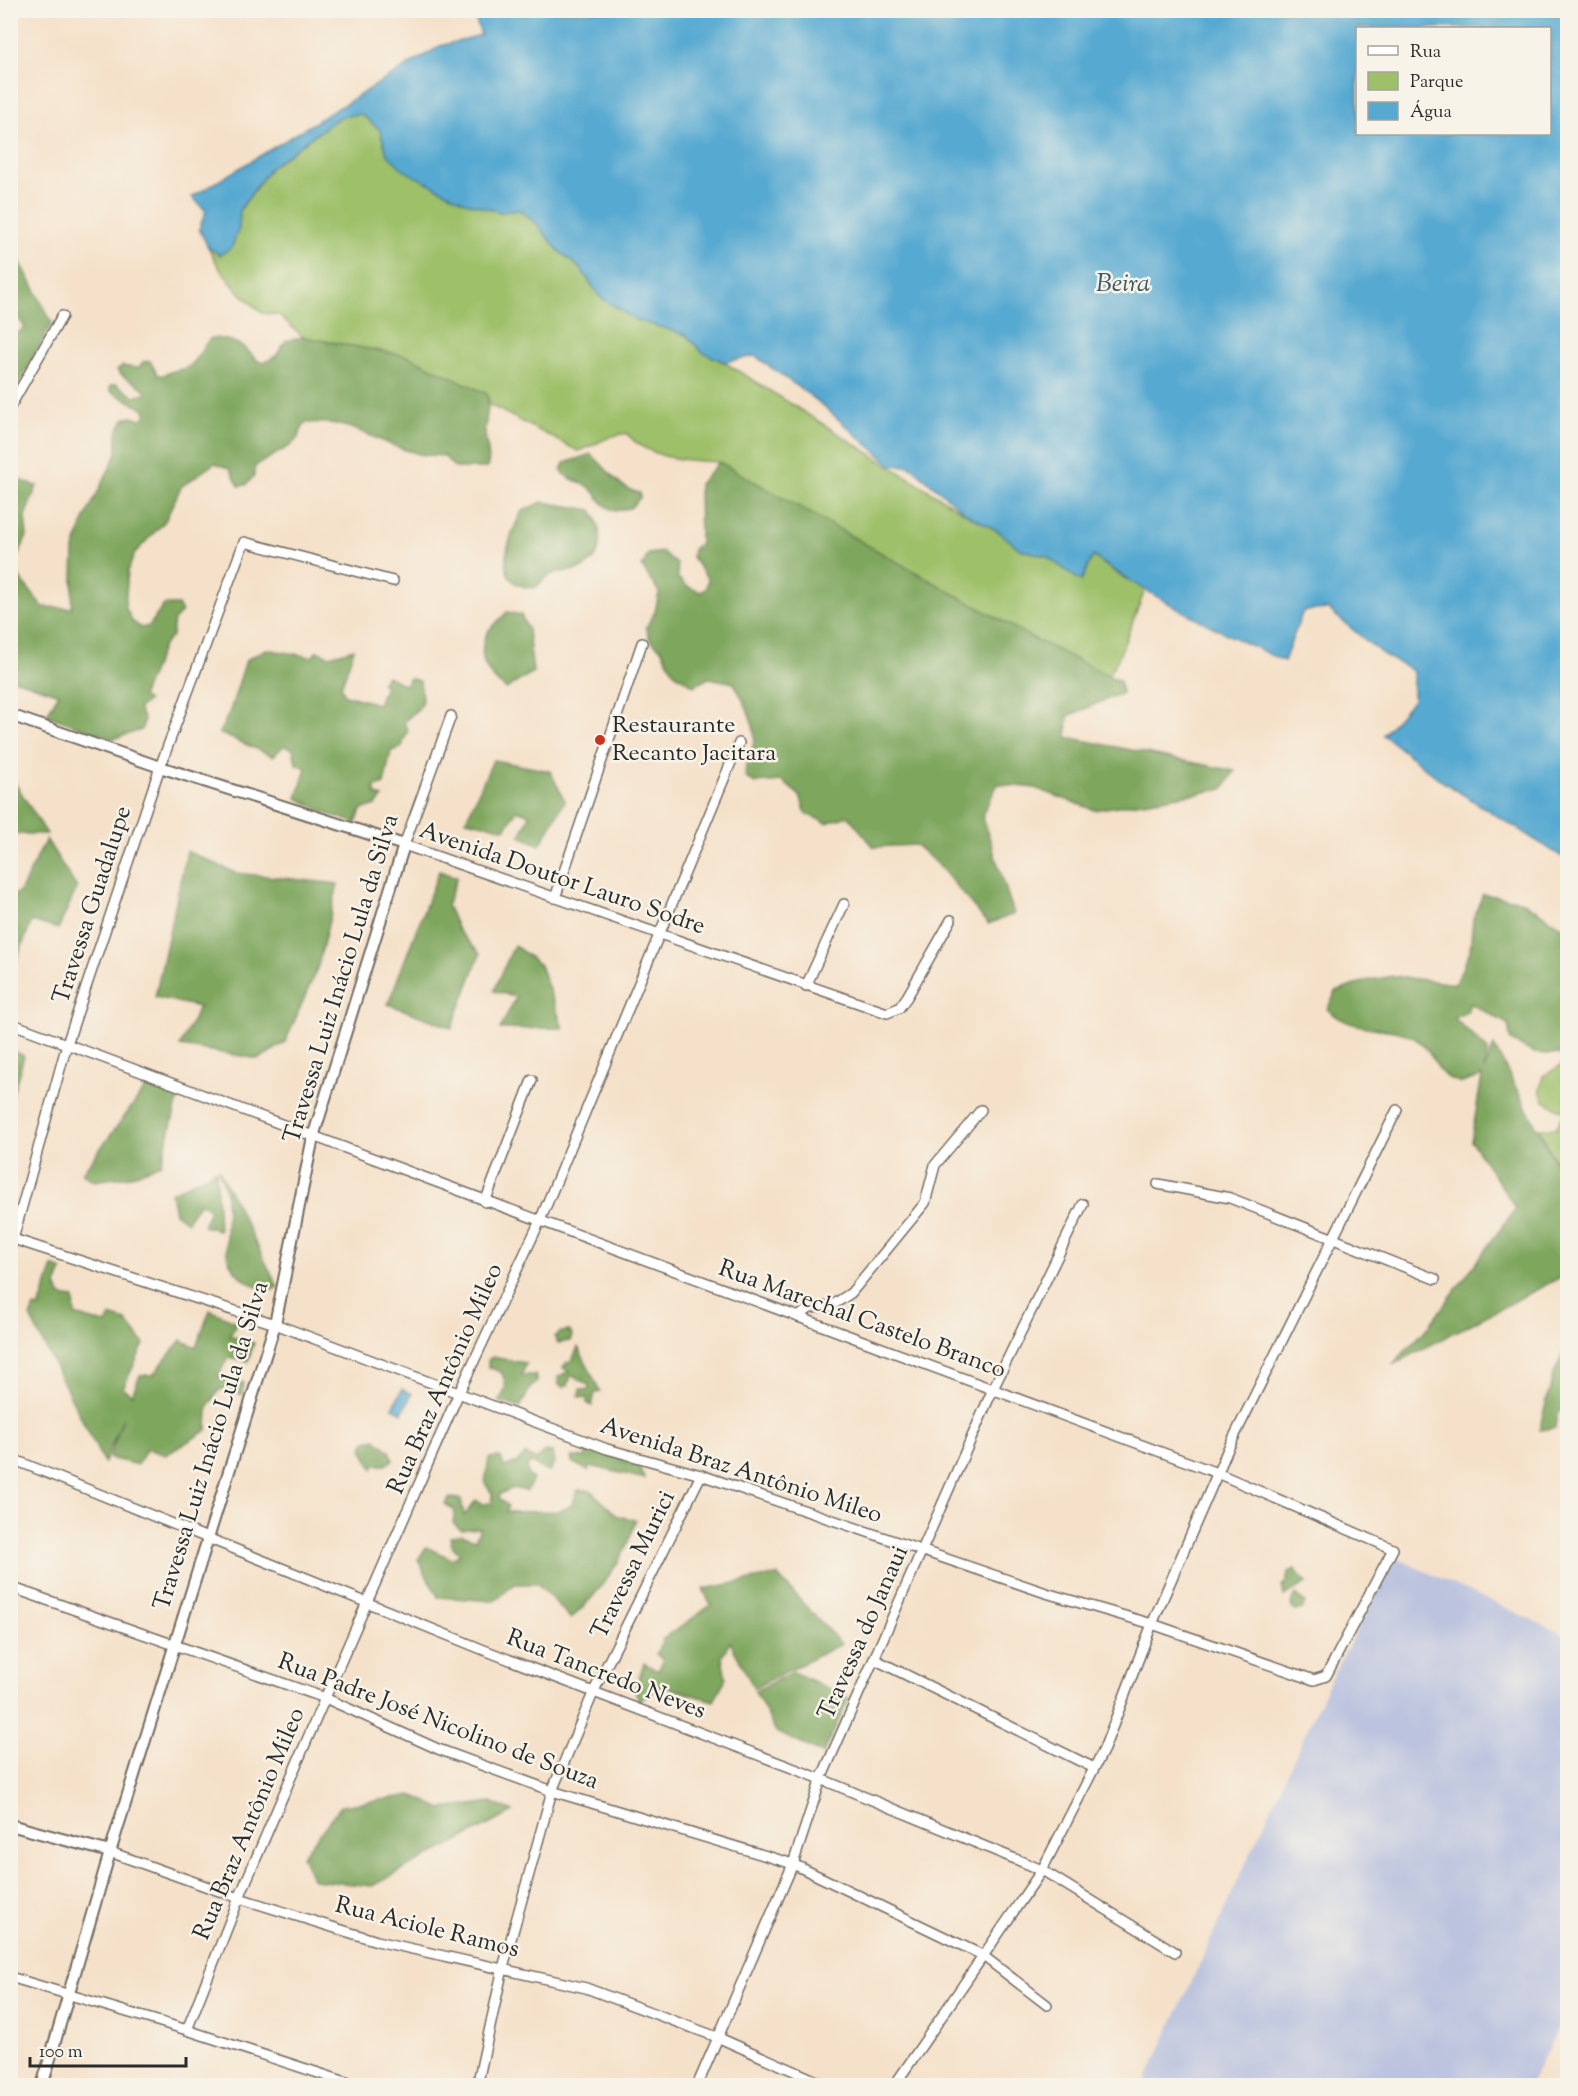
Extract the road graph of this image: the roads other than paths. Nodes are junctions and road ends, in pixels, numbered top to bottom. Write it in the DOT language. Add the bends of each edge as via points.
graph roads {
  1 [pos="62,316"];
  2 [pos="10,407"];
  3 [pos="393,581"];
  4 [pos="642,643"];
  5 [pos="10,715"];
  6 [pos="451,716"];
  7 [pos="739,743"];
  8 [pos="160,767"];
  9 [pos="404,845"];
  10 [pos="555,898"];
  11 [pos="844,904"];
  12 [pos="951,920"];
  13 [pos="658,935"];
  14 [pos="806,986"];
  15 [pos="10,1023"];
  16 [pos="67,1044"];
  17 [pos="532,1080"];
  18 [pos="981,1110"];
  19 [pos="1397,1110"];
  20 [pos="313,1137"];
  21 [pos="1158,1184"];
  22 [pos="485,1202"];
  23 [pos="1083,1204"];
  24 [pos="539,1223"];
  25 [pos="12,1238"];
  26 [pos="1331,1238"];
  27 [pos="10,1250"];
  28 [pos="1435,1279"];
  29 [pos="798,1317"];
  30 [pos="275,1324"];
  31 [pos="993,1389"];
  32 [pos="458,1395"];
  33 [pos="10,1458"];
  34 [pos="1217,1473"];
  35 [pos="700,1474"];
  36 [pos="208,1536"];
  37 [pos="1393,1549"];
  38 [pos="922,1550"];
  39 [pos="10,1587"];
  40 [pos="368,1602"];
  41 [pos="1152,1624"];
  42 [pos="174,1644"];
  43 [pos="874,1659"];
  44 [pos="594,1691"];
  45 [pos="325,1698"];
  46 [pos="1094,1767"];
  47 [pos="821,1779"];
  48 [pos="552,1791"];
  49 [pos="10,1825"];
  50 [pos="110,1852"];
  51 [pos="793,1864"];
  52 [pos="1042,1870"];
  53 [pos="238,1898"];
  54 [pos="1175,1952"];
  55 [pos="982,1955"];
  56 [pos="503,1968"];
  57 [pos="10,1977"];
  58 [pos="67,1994"];
  59 [pos="1047,2005"];
  60 [pos="187,2030"];
  61 [pos="717,2037"];
  62 [pos="42,2085"];
  63 [pos="358,2085"];
  64 [pos="477,2085"];
  65 [pos="697,2085"];
  66 [pos="828,2085"];
  67 [pos="894,2085"];
  1 -- 2 [label="street"];
  3 -- 8 [label="street, Travessa Guadalupe" via="244,542"];
  4 -- 10 [label="street"];
  5 -- 8 [label="street, Avenida Doutor Lauro Sodre"];
  6 -- 9 [label="street, Travessa Luiz Inácio Lula da Silva"];
  7 -- 13 [label="street, Rua Braz Antônio Mileo"];
  8 -- 9 [label="street, Avenida Doutor Lauro Sodre"];
  8 -- 16 [label="street, Travessa Guadalupe"];
  9 -- 10 [label="street, Avenida Doutor Lauro Sodre"];
  9 -- 20 [label="street, Travessa Luiz Inácio Lula da Silva"];
  10 -- 13 [label="street, Avenida Doutor Lauro Sodre"];
  11 -- 14 [label="street"];
  12 -- 14 [label="street, Avenida Doutor Lauro Sodre" via="907,997 893,1012"];
  13 -- 14 [label="street, Avenida Doutor Lauro Sodre"];
  13 -- 24 [label="street, Rua Braz Antônio Mileo"];
  15 -- 16 [label="street, Rua Marechal Castelo Branco"];
  16 -- 20 [label="street, Rua Marechal Castelo Branco"];
  16 -- 25 [label="street, Travessa Guadalupe"];
  17 -- 22 [label="street"];
  18 -- 29 [label="street" via="935,1166 925,1203 851,1293 831,1306 810,1308"];
  19 -- 26 [label="street"];
  20 -- 22 [label="street, Rua Marechal Castelo Branco"];
  20 -- 30 [label="street, Travessa Luiz Inácio Lula da Silva"];
  21 -- 26 [label="street" via="1230,1198"];
  22 -- 24 [label="street, Rua Marechal Castelo Branco"];
  23 -- 31 [label="street, Travessa do Janaui"];
  24 -- 29 [label="street, Rua Marechal Castelo Branco"];
  24 -- 32 [label="street, Rua Braz Antônio Mileo"];
  25 -- 27 [label="street, Travessa Guadalupe"];
  25 -- 30 [label="street, Avenida Braz Antônio Mileo"];
  26 -- 28 [label="street"];
  26 -- 34 [label="street"];
  29 -- 31 [label="street, Rua Marechal Castelo Branco"];
  30 -- 32 [label="street, Avenida Braz Antônio Mileo"];
  30 -- 36 [label="street, Travessa Luiz Inácio Lula da Silva"];
  31 -- 34 [label="street, Rua Marechal Castelo Branco"];
  31 -- 38 [label="street, Travessa do Janaui"];
  32 -- 35 [label="street, Avenida Braz Antônio Mileo" via="607,1449"];
  32 -- 40 [label="street, Rua Braz Antônio Mileo"];
  33 -- 36 [label="street, Rua Tancredo Neves"];
  34 -- 37 [label="street, Rua Marechal Castelo Branco"];
  34 -- 41 [label="street"];
  35 -- 38 [label="street, Avenida Braz Antônio Mileo"];
  35 -- 44 [label="street, Travessa Murici"];
  36 -- 40 [label="street, Rua Tancredo Neves"];
  36 -- 42 [label="street, Travessa Luiz Inácio Lula da Silva"];
  37 -- 41 [label="street, Avenida Braz Antônio Mileo" via="1326,1676 1318,1680"];
  38 -- 41 [label="street, Avenida Braz Antônio Mileo"];
  38 -- 43 [label="street, Travessa do Janaui"];
  39 -- 42 [label="street, Rua Padre José Nicolino de Souza"];
  40 -- 44 [label="street, Rua Tancredo Neves"];
  40 -- 45 [label="street, Rua Braz Antônio Mileo"];
  41 -- 46 [label="street"];
  42 -- 45 [label="street, Rua Padre José Nicolino de Souza"];
  42 -- 50 [label="street, Travessa Luiz Inácio Lula da Silva"];
  43 -- 46 [label="street"];
  43 -- 47 [label="street, Travessa do Janaui"];
  44 -- 47 [label="street, Rua Tancredo Neves"];
  44 -- 48 [label="street, Travessa Murici"];
  45 -- 48 [label="street, Rua Padre José Nicolino de Souza" via="438,1749"];
  45 -- 53 [label="street, Rua Braz Antônio Mileo"];
  46 -- 52 [label="street"];
  47 -- 51 [label="street, Travessa do Janaui"];
  47 -- 52 [label="street, Rua Tancredo Neves"];
  48 -- 51 [label="street, Rua Padre José Nicolino de Souza"];
  48 -- 56 [label="street, Travessa Murici"];
  49 -- 50 [label="street, Rua Aciole Ramos"];
  50 -- 53 [label="street, Rua Aciole Ramos"];
  50 -- 58 [label="street, Travessa Luiz Inácio Lula da Silva"];
  51 -- 55 [label="street, Rua Padre José Nicolino de Souza"];
  51 -- 61 [label="street, Travessa do Janaui"];
  52 -- 54 [label="street, Rua Tancredo Neves"];
  52 -- 55 [label="street"];
  53 -- 56 [label="street, Rua Aciole Ramos" via="377,1941"];
  53 -- 60 [label="street, Rua Braz Antônio Mileo"];
  55 -- 59 [label="street, Rua Padre José Nicolino de Souza"];
  55 -- 67 [label="street"];
  56 -- 61 [label="street, Rua Aciole Ramos" via="586,1988"];
  56 -- 64 [label="street, Travessa Murici"];
  57 -- 58 [label="street"];
  58 -- 60 [label="street"];
  58 -- 62 [label="street, Travessa Luiz Inácio Lula da Silva"];
  60 -- 63 [label="street"];
  61 -- 65 [label="street, Travessa do Janaui"];
  61 -- 66 [label="street, Rua Aciole Ramos"];
}
